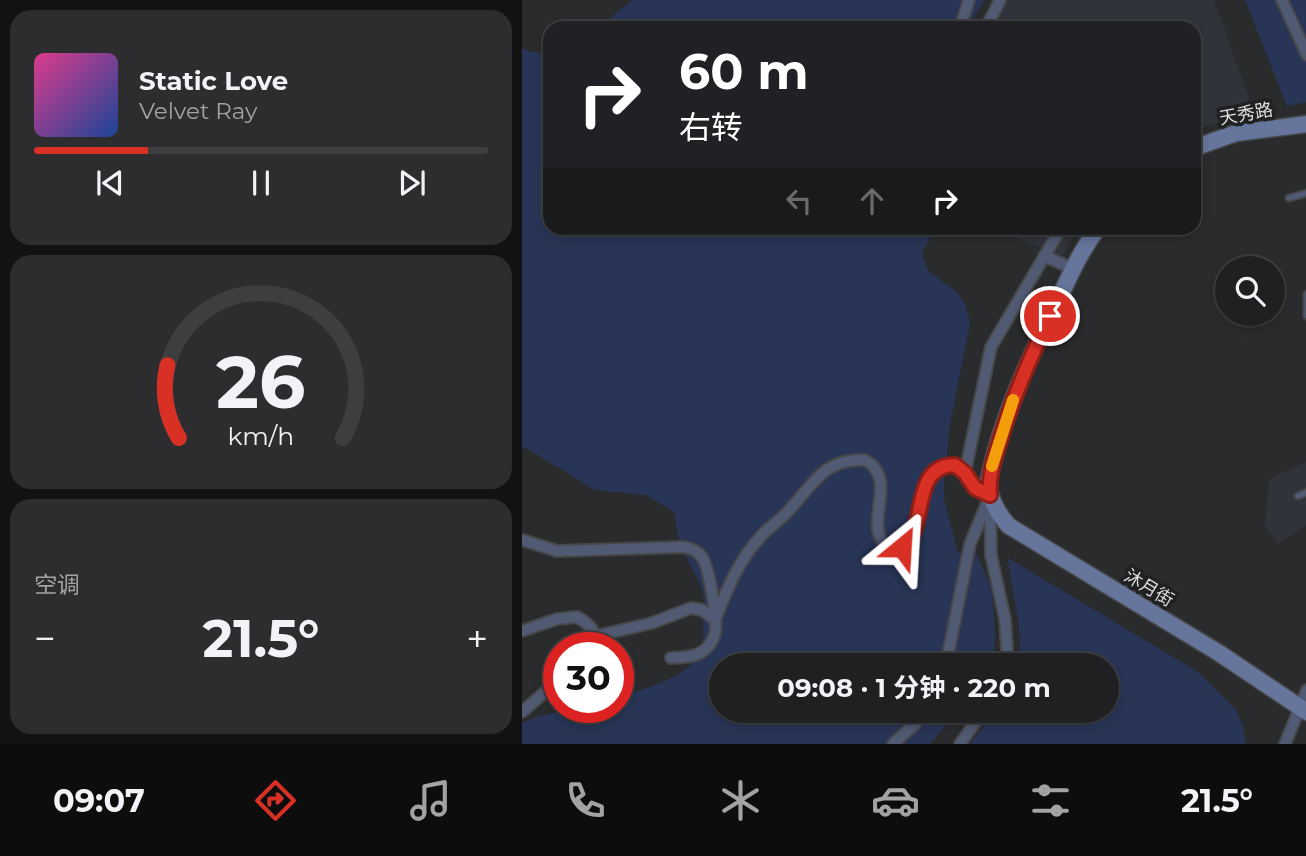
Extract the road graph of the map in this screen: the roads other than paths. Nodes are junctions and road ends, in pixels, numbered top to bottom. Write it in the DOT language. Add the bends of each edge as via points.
graph roads {
  1 [pos="969,0"];
  2 [pos="1000,0"];
  3 [pos="1282,0"];
  4 [pos="962,21"];
  5 [pos="990,21"];
  6 [pos="1307,55"];
  7 [pos="1307,124"];
  8 [pos="1201,146"];
  9 [pos="1307,193"];
  10 [pos="1289,198"];
  11 [pos="1057,235"];
  12 [pos="1094,235"];
  13 [pos="1044,256"];
  14 [pos="1074,269"];
  15 [pos="1307,294"];
  16 [pos="1307,316"];
  17 [pos="965,473"];
  18 [pos="1307,492"];
  19 [pos="990,495"];
  20 [pos="1298,496"];
  21 [pos="522,540"];
  22 [pos="715,620"];
  23 [pos="522,631"];
  24 [pos="591,632"];
  25 [pos="625,632"];
  26 [pos="948,653"];
  27 [pos="1007,653"];
  28 [pos="671,658"];
  29 [pos="1307,690"];
  30 [pos="543,694"];
  31 [pos="1302,710"];
  32 [pos="522,712"];
  33 [pos="916,723"];
  34 [pos="975,723"];
  35 [pos="893,744"];
  36 [pos="960,744"];
  37 [pos="1285,744"];
  1 -- 4 [label="street"];
  2 -- 5 [label="street"];
  3 -- 6 [label="street"];
  7 -- 8 [label="main road, 天秀路" via="1237,133"];
  9 -- 10 [label="lane"];
  11 -- 13 [label="street"];
  12 -- 14 [label="main road"];
  13 -- 14 [label="street"];
  13 -- 17 [label="street" via="990,346"];
  14 -- 19 [label="main road" via="1012,401 988,482"];
  15 -- 16 [label="lane"];
  17 -- 19 [label="street" via="975,488"];
  17 -- 22 [label="street" via="948,465 934,475 921,495 911,538 896,548 888,547 877,531 881,486 877,471 865,460 829,466 740,563"];
  18 -- 20 [label="lane"];
  19 -- 26 [label="street" via="970,544"];
  19 -- 27 [label="street" via="991,555 1006,619"];
  19 -- 31 [label="main road, 沐月街" via="1009,526 1219,653"];
  21 -- 22 [label="street" via="557,551 691,548 706,565"];
  22 -- 25 [label="street" via="691,608"];
  22 -- 28 [label="street" via="714,637 704,651"];
  23 -- 24 [label="street" via="577,617"];
  29 -- 31 [label="street"];
  30 -- 32 [label="street"];
  31 -- 37 [label="street"];
  33 -- 35 [label="street"];
  34 -- 36 [label="street"];
}
